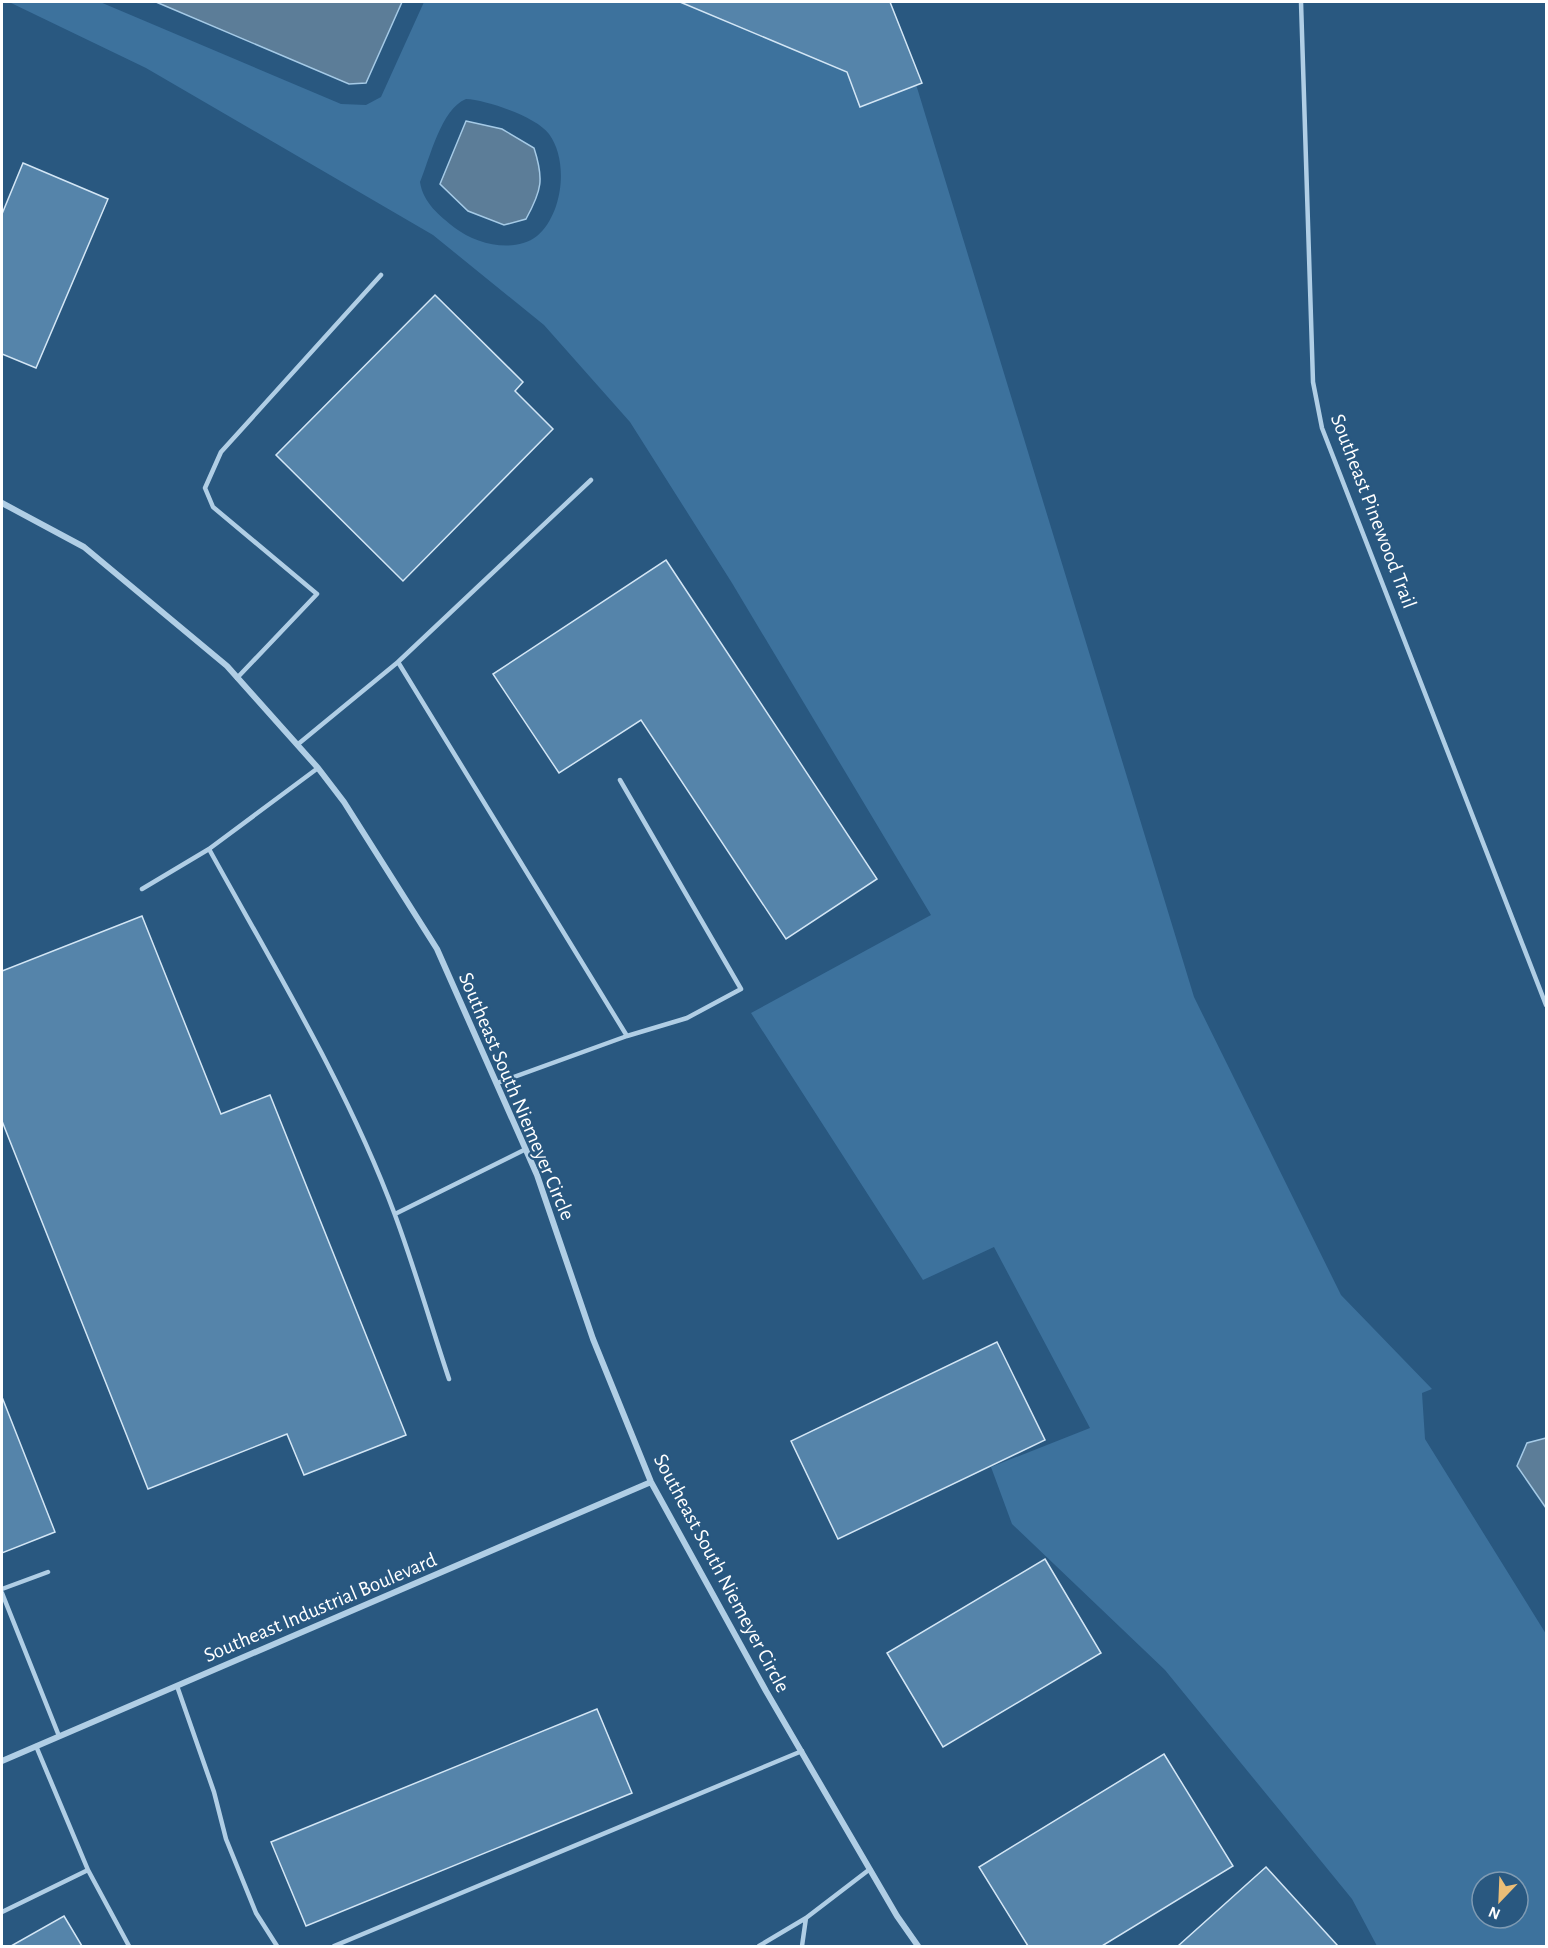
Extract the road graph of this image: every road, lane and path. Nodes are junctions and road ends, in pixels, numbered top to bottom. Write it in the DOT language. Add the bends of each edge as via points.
graph roads {
  1 [pos="1300,2"];
  2 [pos="381,275"];
  3 [pos="591,480"];
  4 [pos="2,503"];
  5 [pos="398,662"];
  6 [pos="237,678"];
  7 [pos="297,745"];
  8 [pos="318,768"];
  9 [pos="621,780"];
  10 [pos="209,849"];
  11 [pos="142,890"];
  12 [pos="1546,1005"];
  13 [pos="627,1036"];
  14 [pos="496,1083"];
  15 [pos="526,1149"];
  16 [pos="395,1214"];
  17 [pos="449,1379"];
  18 [pos="651,1482"];
  19 [pos="48,1572"];
  20 [pos="2,1591"];
  21 [pos="177,1686"];
  22 [pos="59,1736"];
  23 [pos="36,1746"];
  24 [pos="802,1751"];
  25 [pos="2,1761"];
  26 [pos="870,1869"];
  27 [pos="88,1870"];
  28 [pos="2,1912"];
  29 [pos="806,1918"];
  30 [pos="129,1947"];
  31 [pos="277,1947"];
  32 [pos="334,1947"];
  33 [pos="759,1947"];
  34 [pos="802,1947"];
  35 [pos="918,1947"];
  1 -- 12 [label="lane, Southeast Pinewood Trail" via="1313,382 1322,428"];
  2 -- 6 [label="lane" via="221,452 205,488 213,507 316,594"];
  3 -- 5 [label="lane"];
  4 -- 6 [label="street, Southeast South Niemeyer Circle" via="84,547"];
  5 -- 7 [label="lane"];
  5 -- 13 [label="lane"];
  6 -- 7 [label="street, Southeast South Niemeyer Circle"];
  7 -- 8 [label="street, Southeast South Niemeyer Circle"];
  8 -- 10 [label="lane"];
  8 -- 14 [label="street, Southeast South Niemeyer Circle" via="344,802 436,949"];
  9 -- 13 [label="lane" via="741,990 687,1018"];
  10 -- 11 [label="lane"];
  10 -- 16 [label="lane" via="326,1062"];
  13 -- 14 [label="lane"];
  14 -- 15 [label="street, Southeast South Niemeyer Circle"];
  15 -- 16 [label="lane"];
  15 -- 18 [label="street, Southeast South Niemeyer Circle" via="593,1339"];
  16 -- 17 [label="lane"];
  18 -- 21 [label="street, Southeast Industrial Boulevard"];
  18 -- 24 [label="street, Southeast South Niemeyer Circle"];
  19 -- 20 [label="lane"];
  20 -- 22 [label="lane"];
  21 -- 22 [label="street, Southeast Industrial Boulevard"];
  21 -- 31 [label="lane" via="226,1839 256,1913"];
  22 -- 23 [label="street, Southeast Industrial Boulevard"];
  23 -- 25 [label="street, Southeast Industrial Boulevard"];
  23 -- 27 [label="lane"];
  24 -- 26 [label="street, Southeast South Niemeyer Circle"];
  24 -- 32 [label="lane"];
  26 -- 29 [label="lane"];
  26 -- 35 [label="street, Southeast South Niemeyer Circle"];
  27 -- 28 [label="lane"];
  27 -- 30 [label="lane"];
  29 -- 33 [label="lane"];
  29 -- 34 [label="lane"];
}
